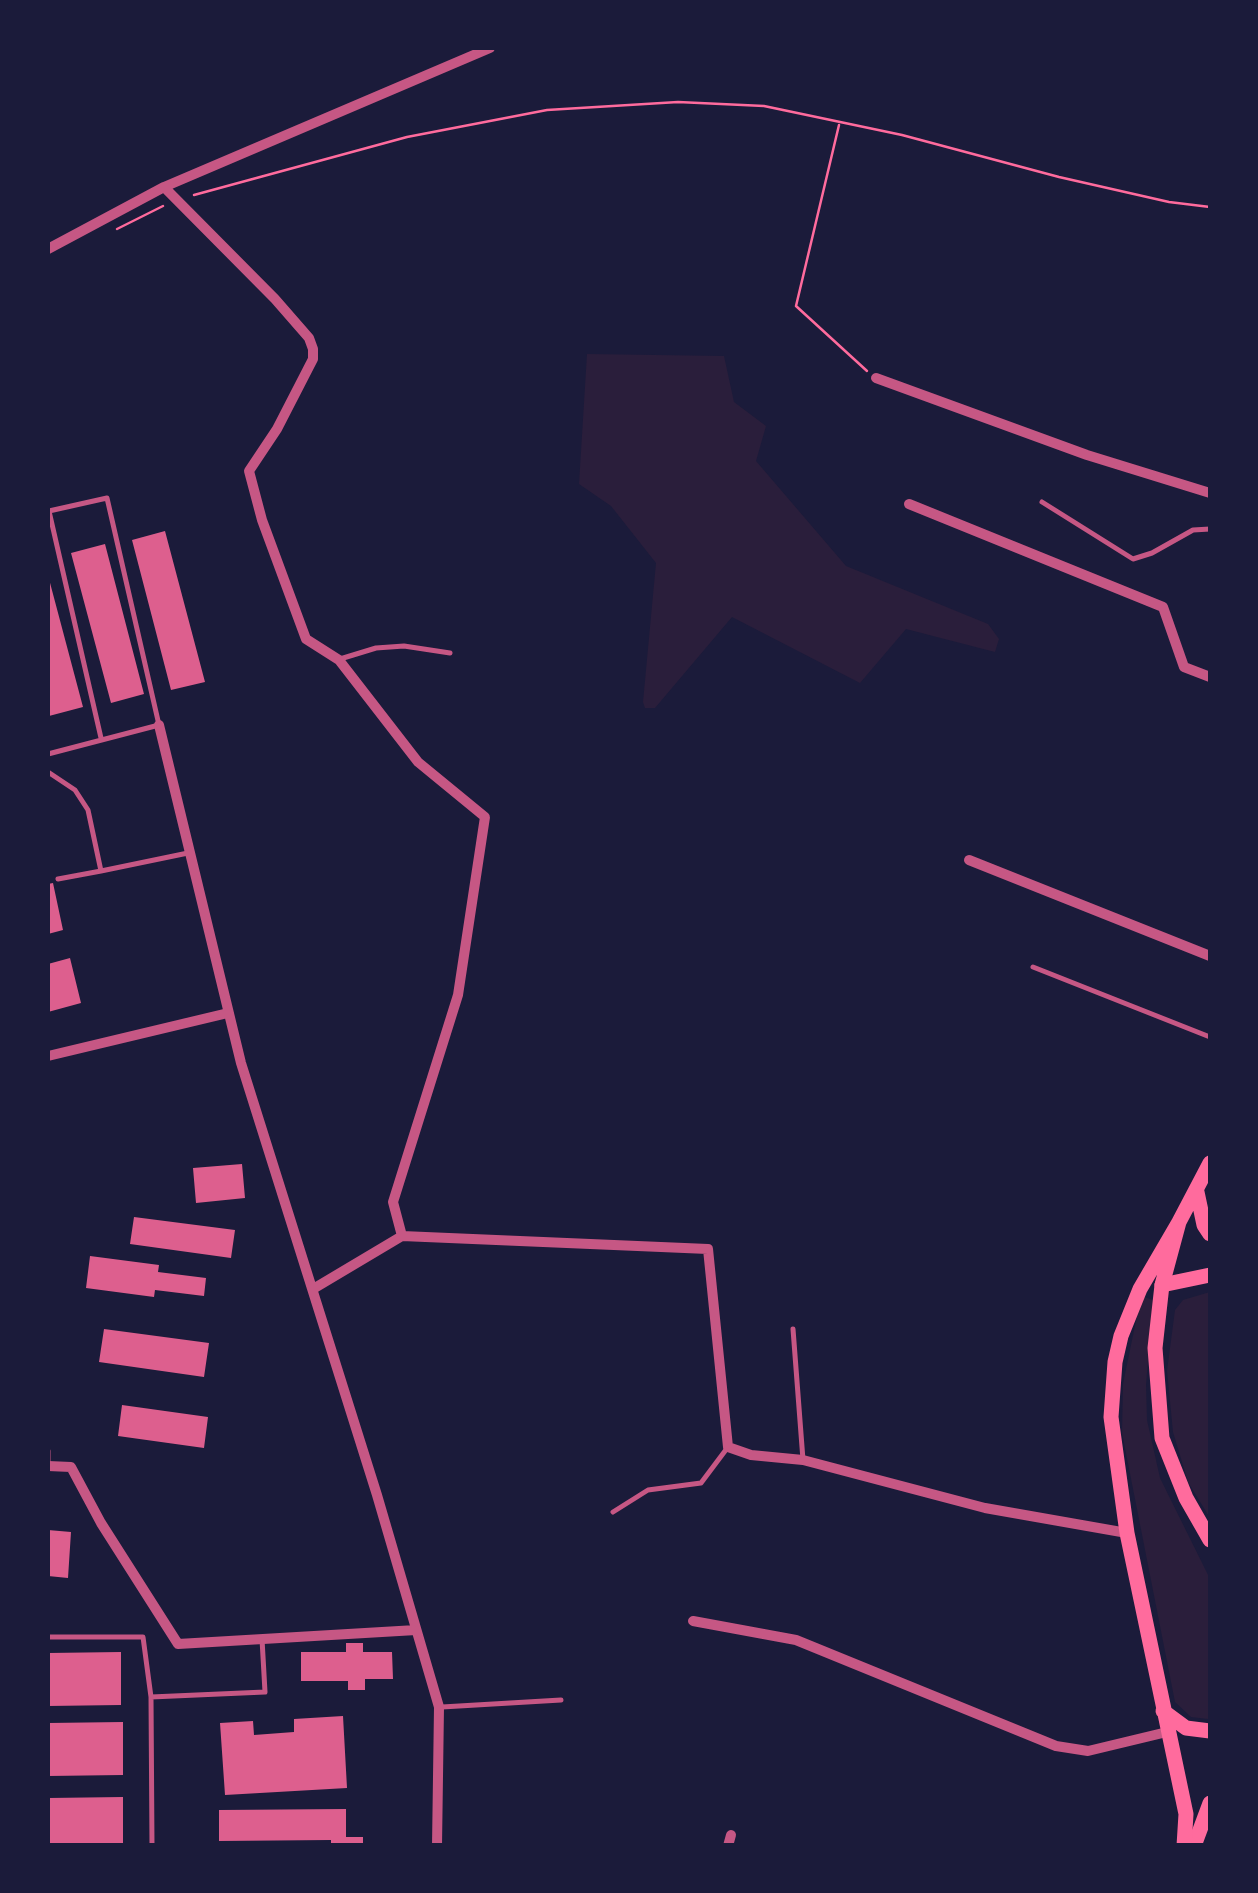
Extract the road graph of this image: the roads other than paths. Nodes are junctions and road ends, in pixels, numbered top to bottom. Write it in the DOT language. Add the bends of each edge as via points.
graph roads {
  1 [pos="490,48"];
  2 [pos="164,188"];
  3 [pos="48,250"];
  4 [pos="876,378"];
  5 [pos="1210,493"];
  6 [pos="1042,502"];
  7 [pos="909,504"];
  8 [pos="1210,529"];
  9 [pos="450,653"];
  10 [pos="339,660"];
  11 [pos="1210,677"];
  12 [pos="159,725"];
  13 [pos="101,738"];
  14 [pos="48,754"];
  15 [pos="48,772"];
  16 [pos="188,853"];
  17 [pos="969,860"];
  18 [pos="101,871"];
  19 [pos="58,879"];
  20 [pos="1210,956"];
  21 [pos="1033,967"];
  22 [pos="228,1013"];
  23 [pos="1210,1037"];
  24 [pos="48,1056"];
  25 [pos="1210,1163"];
  26 [pos="1197,1192"];
  27 [pos="1179,1222"];
  28 [pos="1210,1234"];
  29 [pos="402,1236"];
  30 [pos="1210,1274"];
  31 [pos="1162,1285"];
  32 [pos="313,1289"];
  33 [pos="1140,1289"];
  34 [pos="793,1329"];
  35 [pos="728,1447"];
  36 [pos="48,1451"];
  37 [pos="802,1460"];
  38 [pos="48,1466"];
  39 [pos="614,1512"];
  40 [pos="1127,1533"];
  41 [pos="1210,1540"];
  42 [pos="694,1622"];
  43 [pos="416,1630"];
  44 [pos="48,1637"];
  45 [pos="262,1639"];
  46 [pos="151,1697"];
  47 [pos="560,1700"];
  48 [pos="439,1707"];
  49 [pos="1162,1711"];
  50 [pos="1210,1731"];
  51 [pos="1167,1732"];
  52 [pos="1210,1803"];
  53 [pos="152,1846"];
  54 [pos="436,1846"];
  55 [pos="1184,1846"];
  56 [pos="1194,1846"];
  1 -- 2 [label="street"];
  2 -- 3 [label="street"];
  2 -- 10 [label="street" via="309,338 313,358 249,480 306,639"];
  4 -- 5 [label="street" via="1087,456"];
  6 -- 8 [label="lane" via="1133,560 1193,530"];
  7 -- 11 [label="street" via="1163,606 1184,667"];
  9 -- 10 [label="lane" via="404,646"];
  10 -- 29 [label="street" via="418,762 484,817 458,995 393,1202"];
  12 -- 13 [label="lane"];
  12 -- 13 [label="lane" via="106,498 50,511"];
  12 -- 16 [label="street"];
  13 -- 14 [label="lane"];
  15 -- 18 [label="lane" via="75,790 88,810"];
  16 -- 18 [label="lane"];
  16 -- 22 [label="street"];
  17 -- 20 [label="street"];
  18 -- 19 [label="lane"];
  21 -- 23 [label="lane"];
  22 -- 24 [label="street"];
  22 -- 32 [label="street"];
  25 -- 26 [label="main road"];
  26 -- 27 [label="main road"];
  26 -- 28 [label="main road"];
  27 -- 31 [label="main road"];
  27 -- 33 [label="main road"];
  29 -- 32 [label="street"];
  29 -- 35 [label="street" via="708,1249"];
  30 -- 31 [label="main road"];
  31 -- 33 [label="main road"];
  31 -- 41 [label="main road" via="1155,1348 1162,1438"];
  32 -- 43 [label="street"];
  33 -- 40 [label="main road" via="1114,1362 1111,1417"];
  34 -- 37 [label="lane"];
  35 -- 37 [label="street"];
  35 -- 39 [label="lane" via="701,1483 648,1490"];
  36 -- 38 [label="lane"];
  37 -- 40 [label="street" via="984,1508"];
  38 -- 45 [label="street" via="71,1467 178,1644"];
  40 -- 49 [label="main road"];
  42 -- 51 [label="street" via="796,1640 1056,1746 1088,1751"];
  43 -- 45 [label="street"];
  43 -- 48 [label="street"];
  44 -- 46 [label="lane" via="143,1637"];
  45 -- 46 [label="lane" via="265,1692"];
  46 -- 53 [label="lane"];
  47 -- 48 [label="lane"];
  48 -- 54 [label="street"];
  49 -- 50 [label="main road" via="1186,1728"];
  49 -- 51 [label="main road"];
  51 -- 55 [label="main road" via="1186,1814"];
  52 -- 56 [label="main road"];
}
